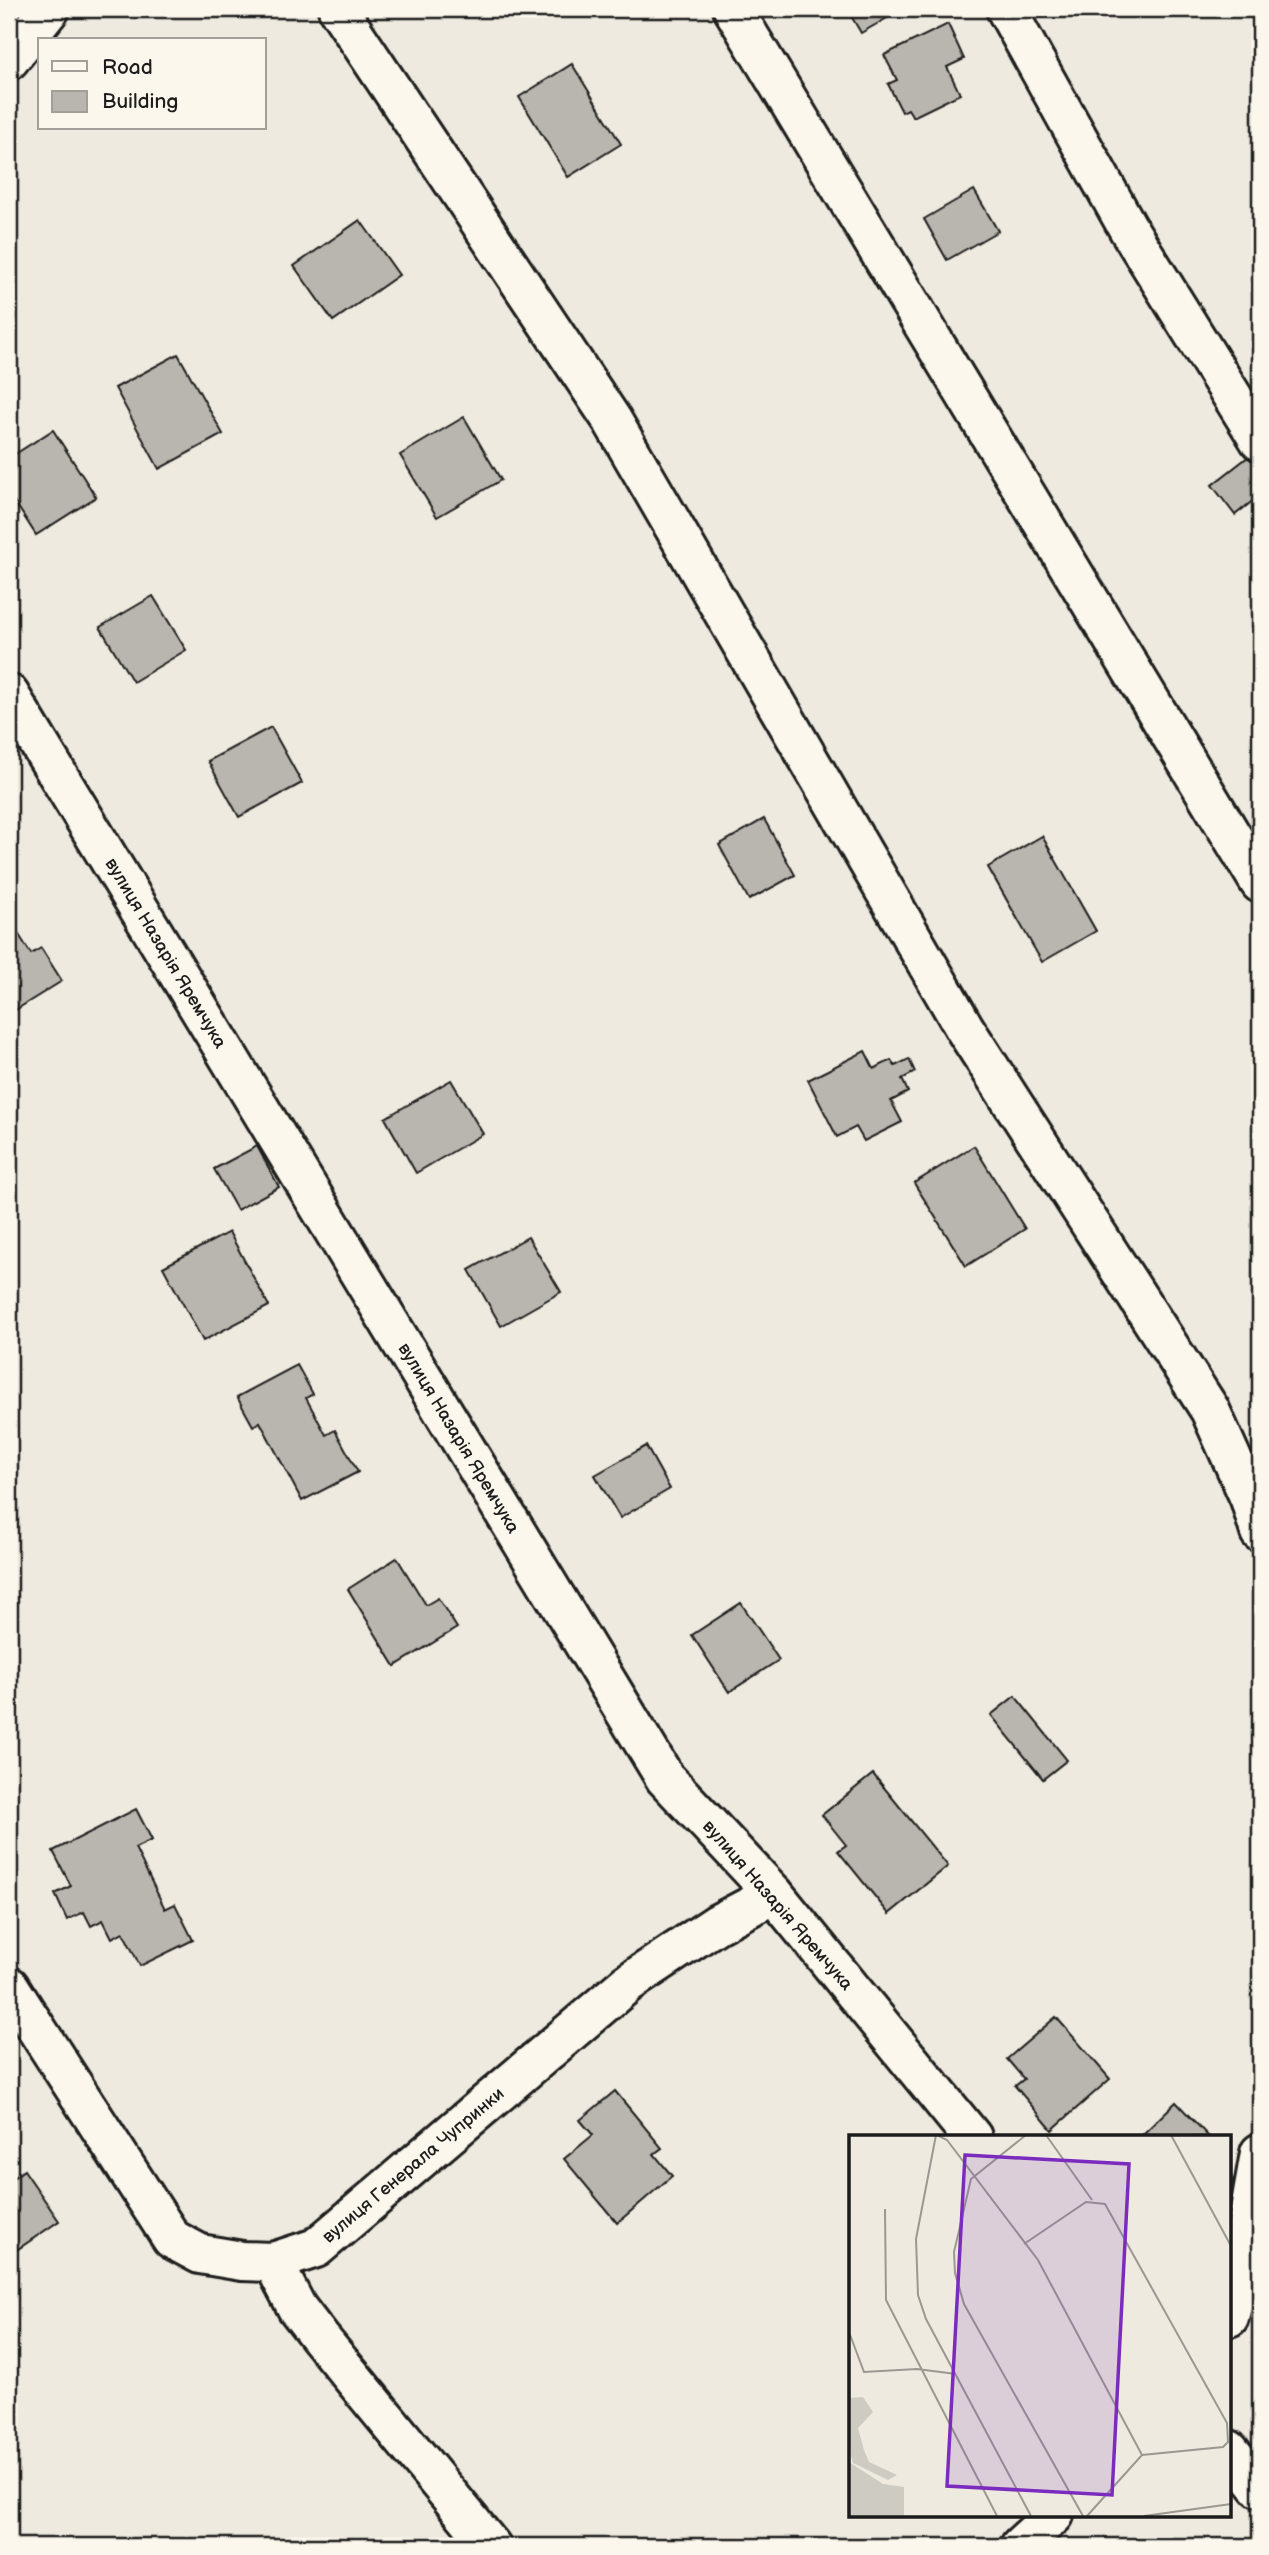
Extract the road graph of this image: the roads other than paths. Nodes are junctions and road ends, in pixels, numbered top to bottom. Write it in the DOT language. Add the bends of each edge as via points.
graph roads {
  1 [pos="50,9"];
  2 [pos="338,9"];
  3 [pos="733,9"];
  4 [pos="1006,9"];
  5 [pos="9,61"];
  6 [pos="1260,441"];
  7 [pos="9,694"];
  8 [pos="1257,872"];
  9 [pos="1260,1532"];
  10 [pos="774,1894"];
  11 [pos="9,1986"];
  12 [pos="970,2135"];
  13 [pos="1260,2153"];
  14 [pos="272,2262"];
  15 [pos="1230,2313"];
  16 [pos="1230,2451"];
  17 [pos="1260,2488"];
  18 [pos="1053,2516"];
  19 [pos="491,2546"];
  20 [pos="1020,2546"];
  1 -- 5 [label="street"];
  2 -- 9 [label="street" via="612,420 965,1029 1210,1410"];
  3 -- 8 [label="street"];
  4 -- 6 [label="street" via="1129,230"];
  7 -- 10 [label="street, вулиця Назарія Яремчука" via="665,1778"];
  10 -- 12 [label="street, вулиця Назарія Яремчука"];
  10 -- 14 [label="street, вулиця Генерала Чупринки" via="717,1924 628,1983 316,2248"];
  11 -- 14 [label="street, вулиця Генерала Чупринки" via="172,2239 200,2254"];
  13 -- 15 [label="street"];
  14 -- 19 [label="street" via="320,2339"];
  16 -- 17 [label="street"];
  18 -- 20 [label="street"];
}
